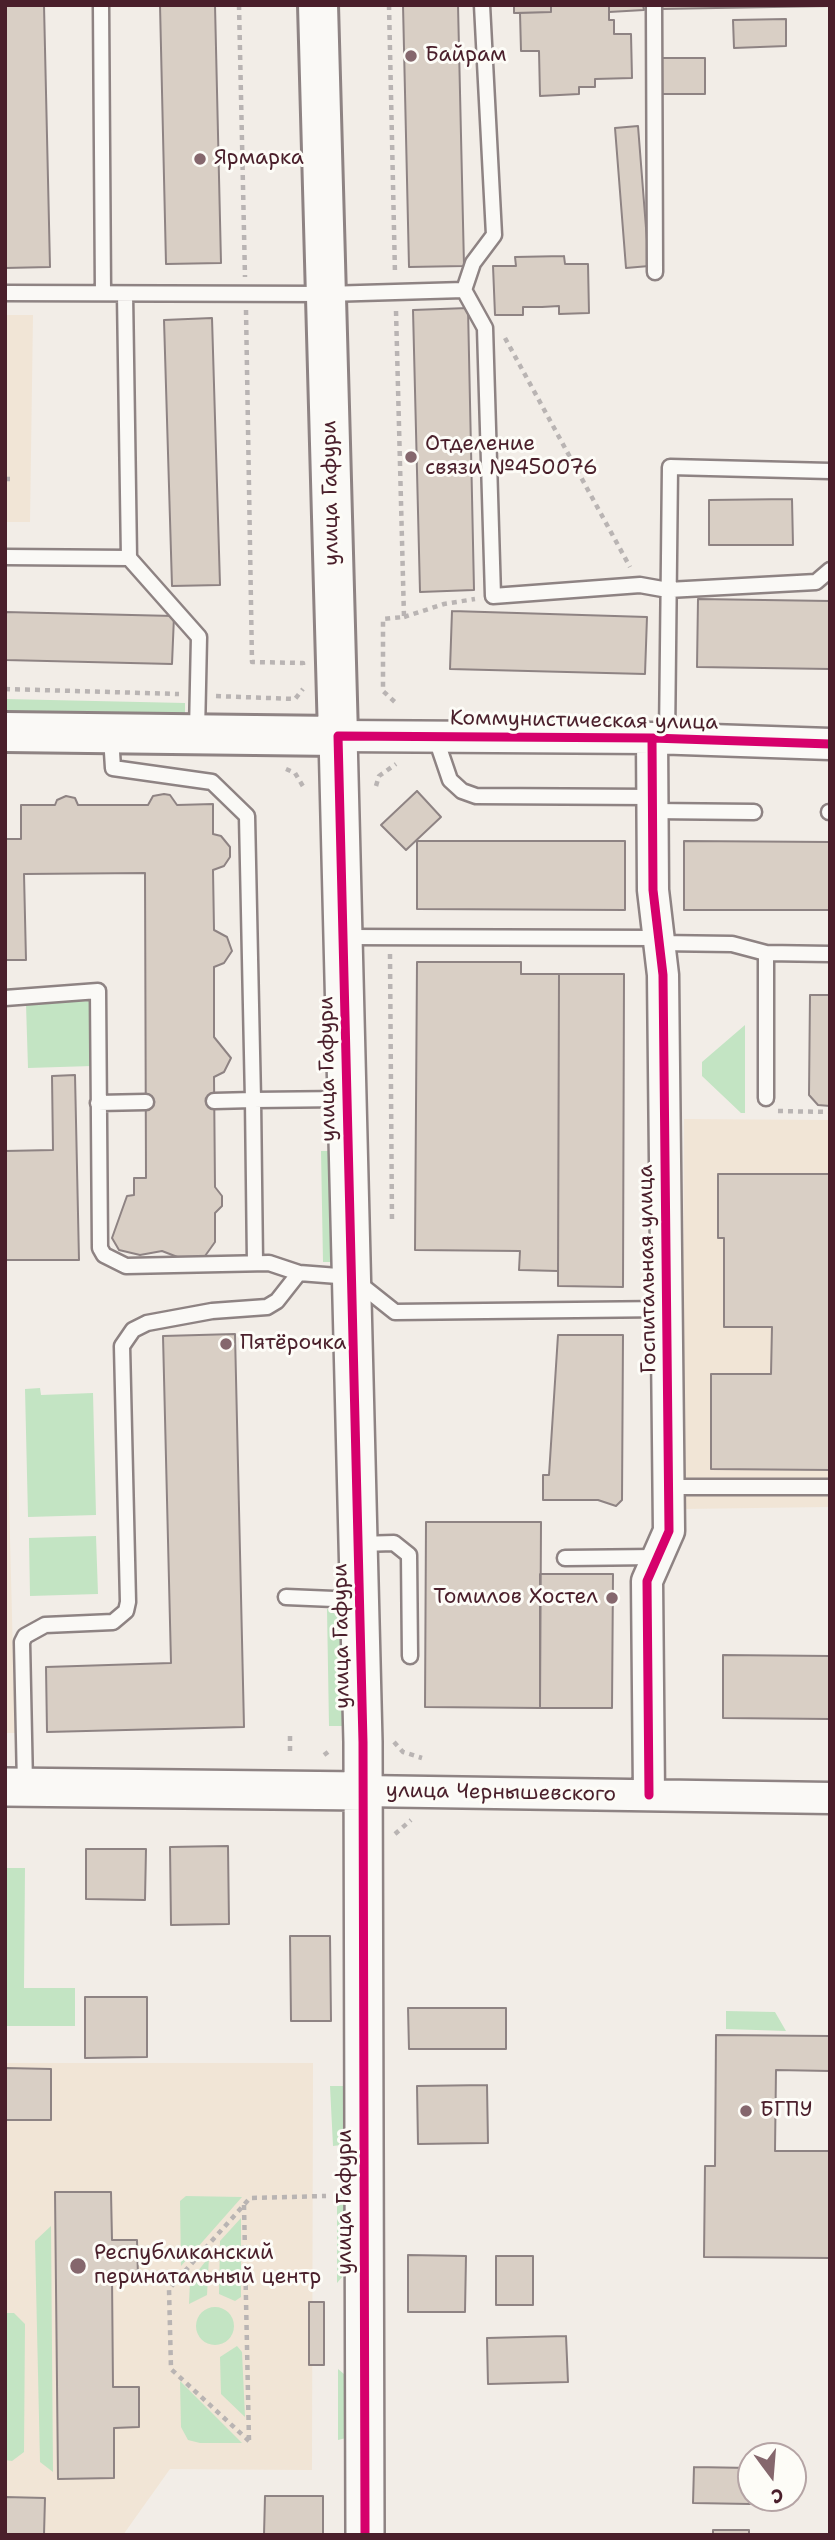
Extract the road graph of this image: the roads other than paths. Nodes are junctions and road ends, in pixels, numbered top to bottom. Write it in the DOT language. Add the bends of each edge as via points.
graph roads {
  1 [pos="101,5"];
  2 [pos="318,5"];
  3 [pos="482,5"];
  4 [pos="654,5"];
  5 [pos="655,272"];
  6 [pos="464,290"];
  7 [pos="5,293"];
  8 [pos="103,293"];
  9 [pos="125,294"];
  10 [pos="326,294"];
  11 [pos="830,471"];
  12 [pos="5,557"];
  13 [pos="130,558"];
  14 [pos="830,570"];
  15 [pos="668,590"];
  16 [pos="5,732"];
  17 [pos="111,734"];
  18 [pos="197,734"];
  19 [pos="338,736"];
  20 [pos="435,736"];
  21 [pos="660,738"];
  22 [pos="830,744"];
  23 [pos="652,804"];
  24 [pos="754,812"];
  25 [pos="343,937"];
  26 [pos="658,941"];
  27 [pos="766,953"];
  28 [pos="830,954"];
  29 [pos="5,998"];
  30 [pos="766,1098"];
  31 [pos="347,1099"];
  32 [pos="253,1100"];
  33 [pos="214,1101"];
  34 [pos="146,1102"];
  35 [pos="99,1103"];
  36 [pos="255,1263"];
  37 [pos="299,1273"];
  38 [pos="351,1277"];
  39 [pos="666,1309"];
  40 [pos="668,1487"];
  41 [pos="830,1487"];
  42 [pos="358,1544"];
  43 [pos="656,1557"];
  44 [pos="565,1558"];
  45 [pos="286,1597"];
  46 [pos="359,1600"];
  47 [pos="410,1656"];
  48 [pos="15,1787"];
  49 [pos="362,1791"];
  50 [pos="649,1795"];
  51 [pos="830,1798"];
  52 [pos="365,2535"];
  1 -- 8 [label="lane"];
  2 -- 10 [label="main road, улица Гафури"];
  3 -- 6 [label="lane" via="494,235 473,263"];
  4 -- 5 [label="lane"];
  6 -- 10 [label="lane"];
  6 -- 15 [label="lane" via="485,328 493,596 640,584"];
  7 -- 8 [label="lane"];
  8 -- 9 [label="lane"];
  9 -- 10 [label="lane"];
  9 -- 13 [label="lane"];
  10 -- 19 [label="main road, улица Гафури"];
  11 -- 15 [label="lane" via="670,467"];
  12 -- 13 [label="lane"];
  13 -- 18 [label="lane" via="199,636"];
  14 -- 15 [label="lane" via="816,582"];
  15 -- 21 [label="lane"];
  16 -- 17 [label="main road, Коммунистическая улица"];
  17 -- 18 [label="main road, Коммунистическая улица"];
  17 -- 32 [label="lane" via="113,768 212,782 247,816"];
  18 -- 19 [label="main road, Коммунистическая улица"];
  19 -- 20 [label="street, Коммунистическая улица"];
  19 -- 25 [label="street, улица Гафури"];
  20 -- 21 [label="street, Коммунистическая улица"];
  20 -- 23 [label="lane" via="450,780 476,796"];
  21 -- 22 [label="street, Коммунистическая улица"];
  21 -- 23 [label="street, Госпитальная улица"];
  23 -- 24 [label="lane"];
  23 -- 26 [label="street, Госпитальная улица"];
  25 -- 26 [label="lane"];
  25 -- 31 [label="street, улица Гафури"];
  26 -- 27 [label="lane" via="732,944"];
  26 -- 39 [label="street, Госпитальная улица" via="663,981"];
  27 -- 28 [label="lane"];
  27 -- 30 [label="lane"];
  29 -- 35 [label="lane" via="97,991"];
  31 -- 32 [label="lane"];
  31 -- 38 [label="street, улица Гафури"];
  32 -- 33 [label="lane"];
  32 -- 36 [label="lane"];
  34 -- 35 [label="lane"];
  35 -- 36 [label="lane" via="100,1248 104,1255 126,1266"];
  36 -- 37 [label="lane" via="277,1264"];
  37 -- 38 [label="lane"];
  37 -- 48 [label="lane" via="267,1307 147,1322 133,1330 122,1346 128,1602 113,1622 45,1625 25,1636"];
  38 -- 39 [label="lane" via="395,1312"];
  38 -- 42 [label="street, улица Гафури"];
  39 -- 40 [label="street, Госпитальная улица"];
  40 -- 41 [label="lane"];
  40 -- 43 [label="street, Госпитальная улица" via="669,1531"];
  42 -- 46 [label="street, улица Гафури"];
  42 -- 47 [label="lane" via="394,1543 409,1555"];
  43 -- 44 [label="lane"];
  43 -- 50 [label="street, Госпитальная улица" via="647,1581"];
  45 -- 46 [label="lane"];
  46 -- 49 [label="street, улица Гафури"];
  48 -- 49 [label="street, улица Чернышевского"];
  49 -- 50 [label="street, улица Чернышевского"];
  49 -- 52 [label="street, улица Гафури"];
  50 -- 51 [label="street, улица Чернышевского"];
}
